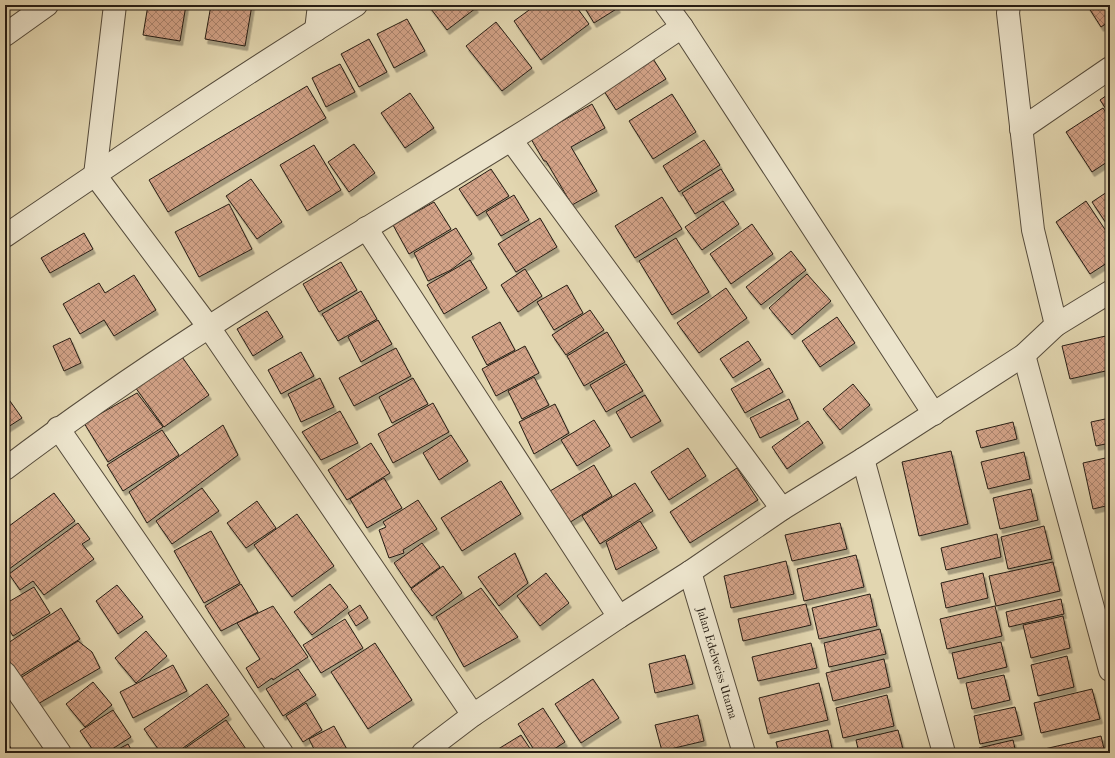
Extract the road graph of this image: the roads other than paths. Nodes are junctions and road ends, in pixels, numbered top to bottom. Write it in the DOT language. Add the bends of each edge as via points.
graph roads {
  1 [pos="47,5"];
  2 [pos="114,5"];
  3 [pos="319,5"];
  4 [pos="356,5"];
  5 [pos="666,5"];
  6 [pos="1008,5"];
  7 [pos="682,27"];
  8 [pos="316,30"];
  9 [pos="5,35"];
  10 [pos="1110,68"];
  11 [pos="1021,129"];
  12 [pos="511,140"];
  13 [pos="95,174"];
  14 [pos="366,228"];
  15 [pos="5,236"];
  16 [pos="1110,292"];
  17 [pos="208,326"];
  18 [pos="1056,326"];
  19 [pos="1024,355"];
  20 [pos="934,414"];
  21 [pos="58,428"];
  22 [pos="863,459"];
  23 [pos="5,469"];
  24 [pos="782,509"];
  25 [pos="690,572"];
  26 [pos="618,617"];
  27 [pos="1110,670"];
  28 [pos="5,673"];
  29 [pos="473,715"];
  30 [pos="60,753"];
  31 [pos="282,753"];
  32 [pos="423,753"];
  33 [pos="744,753"];
  34 [pos="944,753"];
  1 -- 9 [label="street"];
  2 -- 13 [label="street"];
  3 -- 8 [label="street"];
  4 -- 8 [label="street"];
  5 -- 7 [label="street"];
  6 -- 11 [label="street"];
  7 -- 12 [label="street"];
  7 -- 20 [label="street"];
  8 -- 13 [label="street"];
  10 -- 11 [label="street"];
  11 -- 18 [label="street" via="1033,230"];
  12 -- 14 [label="street"];
  12 -- 24 [label="street"];
  13 -- 15 [label="street"];
  13 -- 17 [label="street"];
  14 -- 17 [label="street"];
  14 -- 26 [label="street"];
  16 -- 18 [label="street"];
  17 -- 21 [label="street"];
  17 -- 29 [label="street"];
  18 -- 19 [label="street"];
  19 -- 20 [label="street"];
  19 -- 27 [label="street"];
  20 -- 22 [label="street"];
  21 -- 23 [label="street"];
  21 -- 31 [label="street"];
  22 -- 24 [label="street"];
  22 -- 34 [label="street"];
  24 -- 25 [label="street"];
  25 -- 26 [label="street"];
  25 -- 33 [label="street, Jalan Edelweiss Utama"];
  26 -- 29 [label="street"];
  28 -- 30 [label="street"];
  29 -- 32 [label="street"];
}
